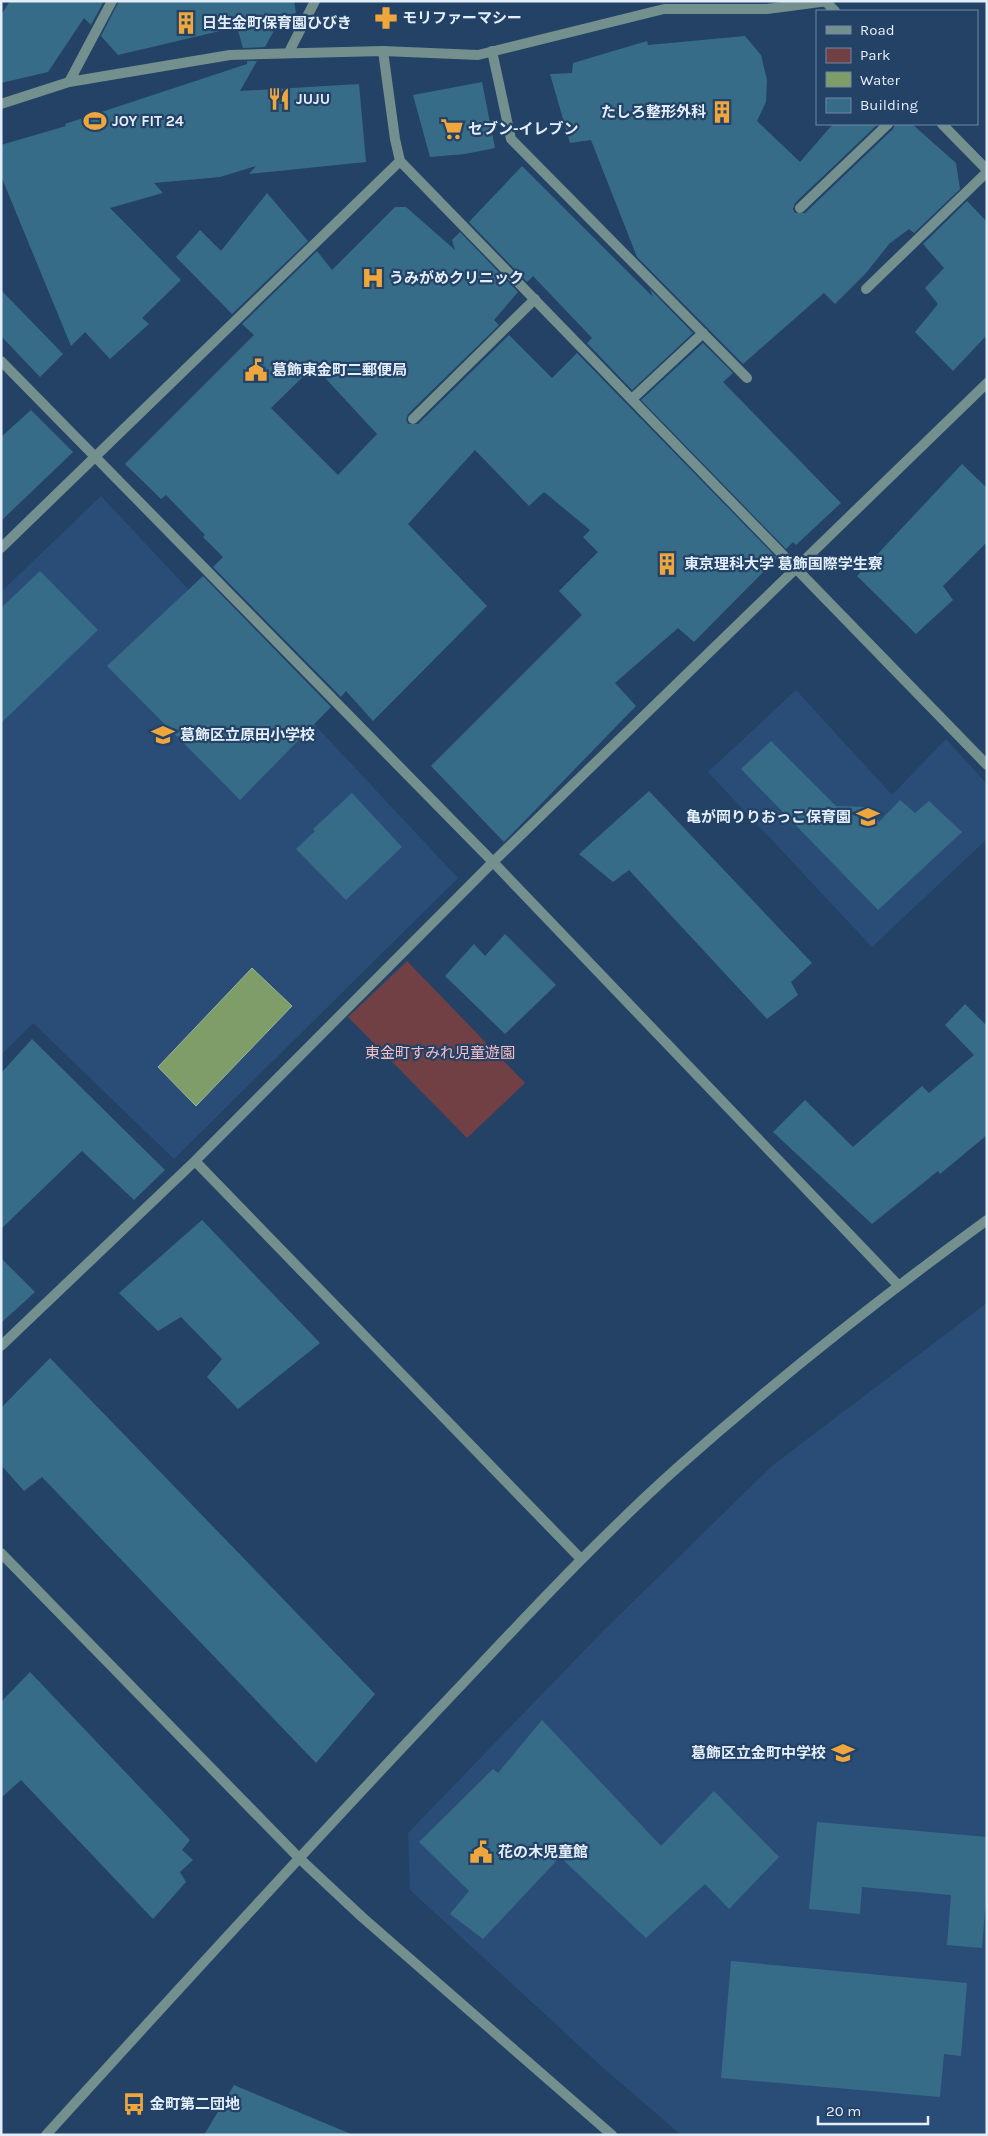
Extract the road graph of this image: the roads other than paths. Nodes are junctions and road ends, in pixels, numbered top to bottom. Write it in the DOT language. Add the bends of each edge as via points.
graph roads {
  1 [pos="112,1"];
  2 [pos="315,1"];
  3 [pos="827,2"];
  4 [pos="695,5"];
  5 [pos="383,51"];
  6 [pos="492,51"];
  7 [pos="289,52"];
  8 [pos="69,82"];
  9 [pos="1,104"];
  10 [pos="887,125"];
  11 [pos="943,125"];
  12 [pos="400,161"];
  13 [pos="987,171"];
  14 [pos="800,208"];
  15 [pos="866,290"];
  16 [pos="535,299"];
  17 [pos="703,333"];
  18 [pos="1,361"];
  19 [pos="747,378"];
  20 [pos="987,383"];
  21 [pos="632,399"];
  22 [pos="412,419"];
  23 [pos="94,456"];
  24 [pos="1,548"];
  25 [pos="797,567"];
  26 [pos="987,765"];
  27 [pos="492,862"];
  28 [pos="195,1161"];
  29 [pos="987,1220"];
  30 [pos="898,1285"];
  31 [pos="1,1346"];
  32 [pos="1,1554"];
  33 [pos="581,1559"];
  34 [pos="299,1858"];
  35 [pos="46,2135"];
  36 [pos="612,2135"];
  1 -- 8 [label="street"];
  2 -- 7 [label="street"];
  3 -- 4 [label="street" via="767,9"];
  4 -- 6 [label="street" via="664,9"];
  5 -- 6 [label="street" via="478,55"];
  5 -- 7 [label="street"];
  5 -- 12 [label="street" via="394,139"];
  6 -- 17 [label="street" via="511,139"];
  7 -- 8 [label="street" via="230,55"];
  8 -- 9 [label="street"];
  10 -- 14 [label="street"];
  11 -- 13 [label="street"];
  12 -- 16 [label="street"];
  12 -- 23 [label="street"];
  13 -- 15 [label="street"];
  16 -- 21 [label="street"];
  16 -- 22 [label="street"];
  17 -- 19 [label="street"];
  17 -- 21 [label="street"];
  18 -- 23 [label="street"];
  20 -- 25 [label="street"];
  21 -- 25 [label="street"];
  23 -- 24 [label="street"];
  23 -- 27 [label="street"];
  25 -- 26 [label="street"];
  25 -- 27 [label="street"];
  27 -- 28 [label="street"];
  27 -- 30 [label="street"];
  28 -- 31 [label="street"];
  28 -- 33 [label="street"];
  29 -- 30 [label="street"];
  30 -- 33 [label="street" via="796,1366 677,1468"];
  32 -- 34 [label="street"];
  33 -- 34 [label="street"];
  34 -- 35 [label="street"];
  34 -- 36 [label="street"];
}
